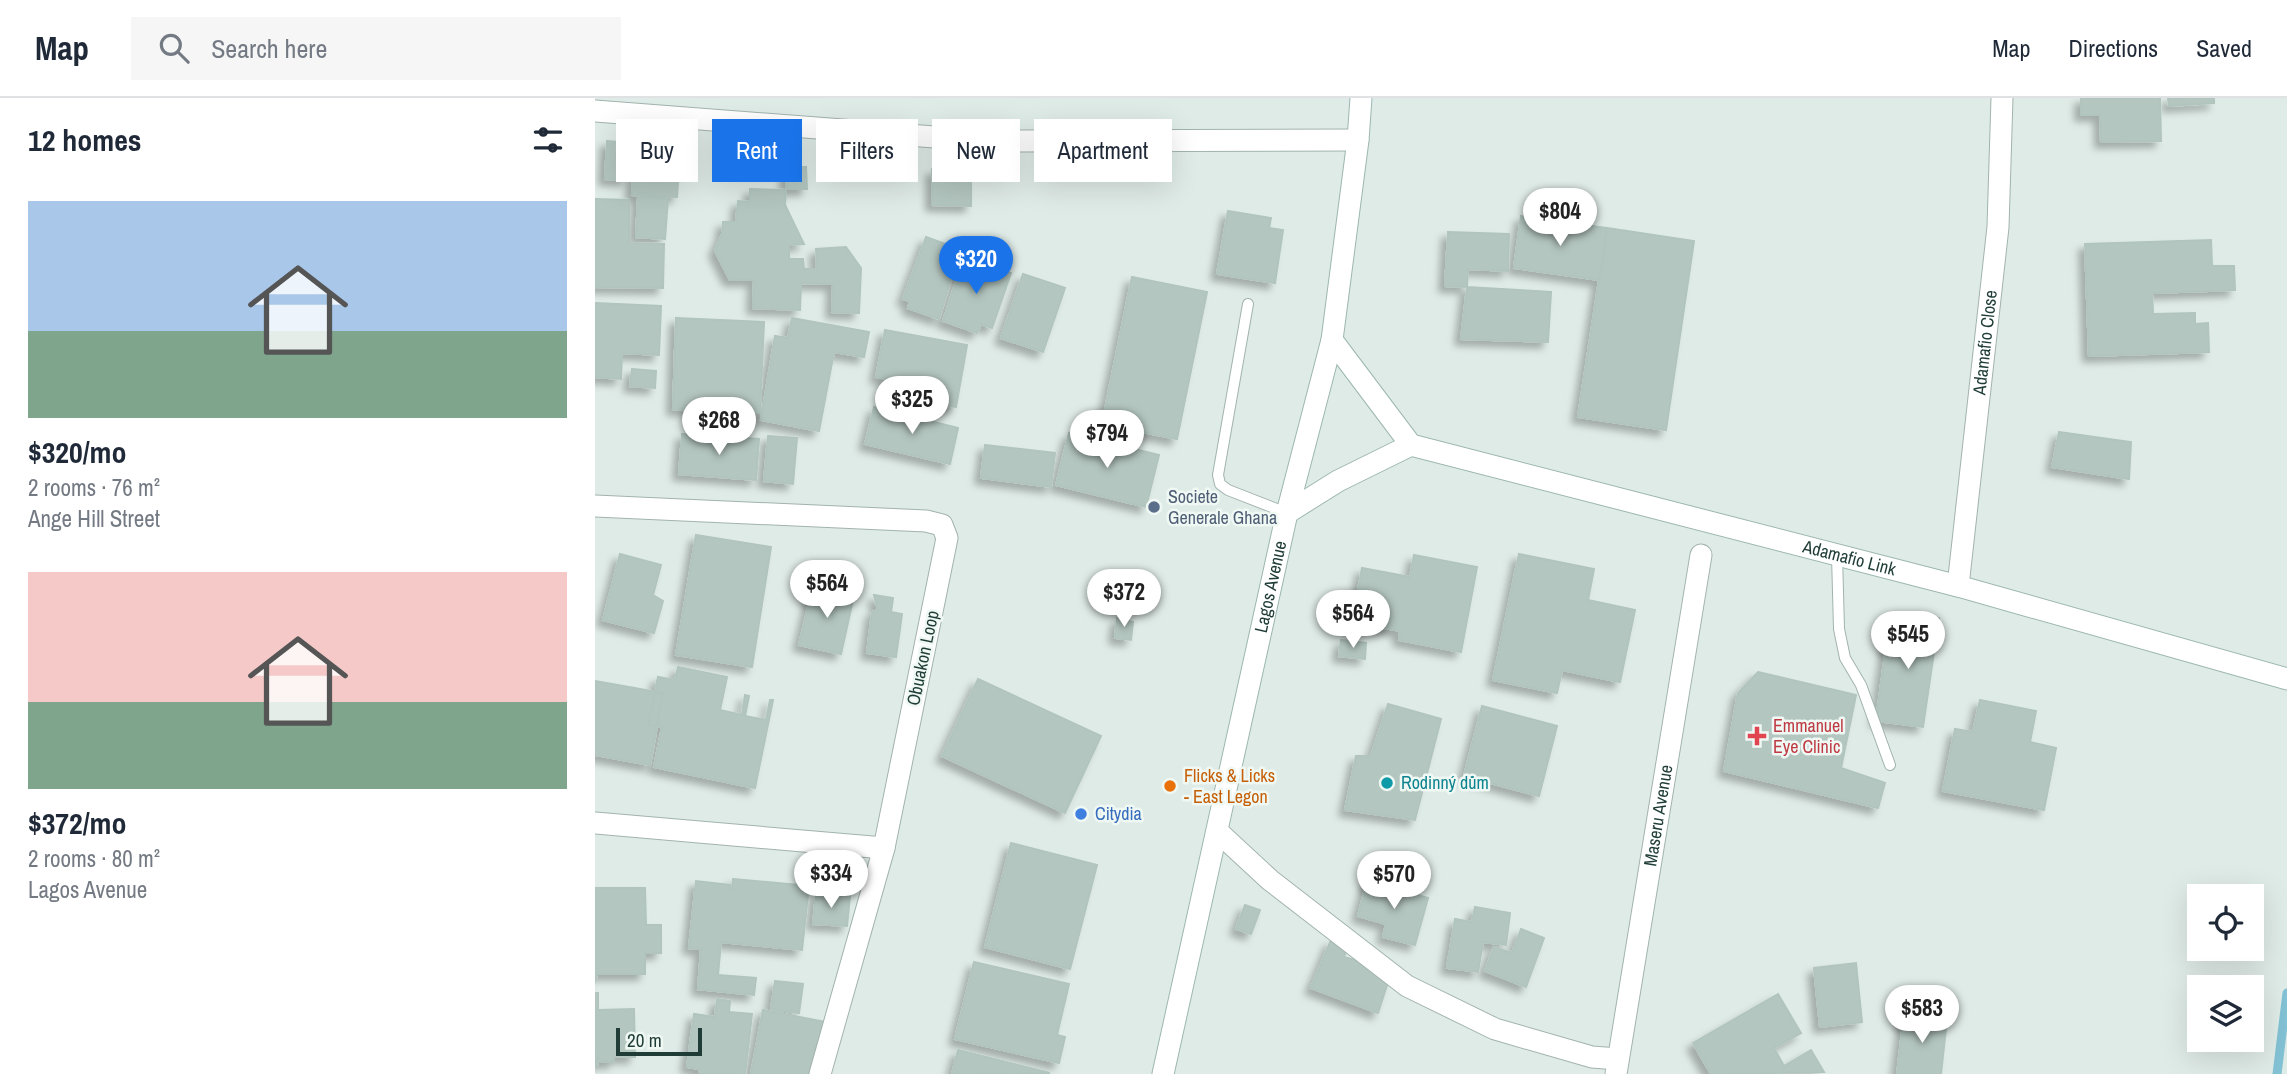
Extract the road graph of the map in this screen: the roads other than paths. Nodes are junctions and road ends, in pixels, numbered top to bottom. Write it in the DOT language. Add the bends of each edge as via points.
graph roads {
  1 [pos="1361,98"];
  2 [pos="2002,98"];
  3 [pos="595,111"];
  4 [pos="1358,140"];
  5 [pos="1248,304"];
  6 [pos="1332,340"];
  7 [pos="1411,444"];
  8 [pos="595,506"];
  9 [pos="1287,513"];
  10 [pos="1701,555"];
  11 [pos="1837,555"];
  12 [pos="1958,586"];
  13 [pos="2287,679"];
  14 [pos="1890,765"];
  15 [pos="595,823"];
  16 [pos="1217,831"];
  17 [pos="884,848"];
  18 [pos="1617,1067"];
  19 [pos="820,1074"];
  20 [pos="1163,1074"];
  1 -- 4 [label="street, Lagos Avenue"];
  2 -- 12 [label="street, Adamafio Close" via="1998,227"];
  3 -- 4 [label="street" via="986,141"];
  4 -- 6 [label="street, Lagos Avenue"];
  5 -- 9 [label="lane" via="1218,475 1228,490"];
  6 -- 7 [label="street"];
  6 -- 9 [label="street, Lagos Avenue"];
  7 -- 9 [label="street"];
  7 -- 11 [label="street, Adamafio Link"];
  8 -- 17 [label="street, Obuakon Loop" via="942,525 947,538"];
  9 -- 16 [label="street, Lagos Avenue"];
  10 -- 18 [label="street, Maseru Avenue"];
  11 -- 12 [label="street, Adamafio Link"];
  11 -- 14 [label="lane" via="1839,629 1845,659 1861,685"];
  12 -- 13 [label="street, Adamafio Link"];
  15 -- 17 [label="street"];
  16 -- 18 [label="street" via="1270,880 1407,986 1495,1029"];
  16 -- 20 [label="street, Lagos Avenue"];
  17 -- 19 [label="street"];
}
